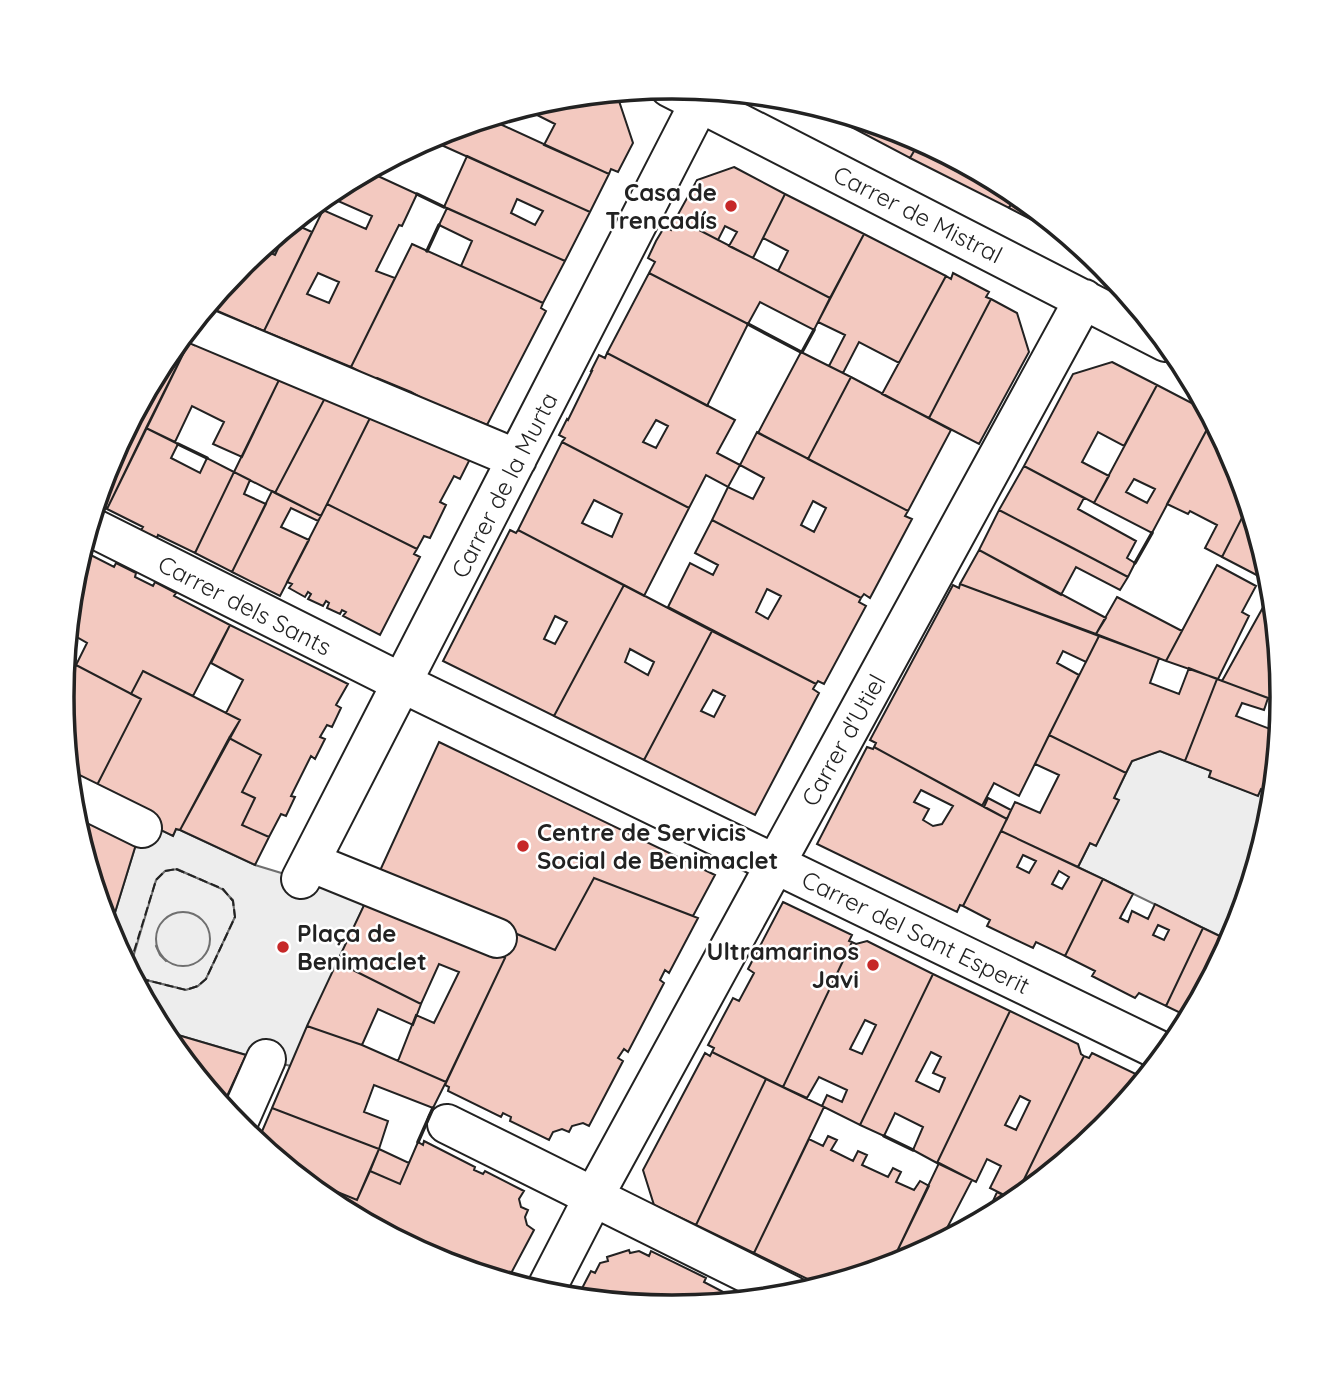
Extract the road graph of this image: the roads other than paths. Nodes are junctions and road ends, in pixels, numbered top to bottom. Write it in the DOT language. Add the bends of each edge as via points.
graph roads {
  1 [pos="689,99"];
  2 [pos="705,100"];
  3 [pos="1084,299"];
  4 [pos="202,327"];
  5 [pos="1144,330"];
  6 [pos="517,459"];
  7 [pos="97,530"];
  8 [pos="402,683"];
  9 [pos="83,799"];
  10 [pos="142,828"];
  11 [pos="775,864"];
  12 [pos="497,938"];
  13 [pos="1155,1048"];
  14 [pos="265,1059"];
  15 [pos="242,1113"];
  16 [pos="447,1124"];
  17 [pos="594,1196"];
  18 [pos="549,1283"];
  19 [pos="774,1286"];
  1 -- 6 [label="street, Carrer de la Murta"];
  2 -- 3 [label="street, Carrer de Mistral"];
  3 -- 5 [label="street, Carrer de Mistral"];
  3 -- 11 [label="street, Carrer d'Utiel"];
  4 -- 6 [label="street"];
  6 -- 8 [label="street, Carrer de la Murta"];
  7 -- 8 [label="street, Carrer dels Sants"];
  8 -- 11 [label="street, Carrer del Sant Esperit"];
  8 -- 12 [label="street, Carrer de la Murta" via="305,871"];
  9 -- 10 [label="street"];
  11 -- 13 [label="street, Carrer del Sant Esperit"];
  11 -- 17 [label="street, Carrer d'Utiel"];
  14 -- 15 [label="street"];
  16 -- 17 [label="street"];
  17 -- 18 [label="street, Carrer d'Utiel"];
  17 -- 19 [label="street"];
}
